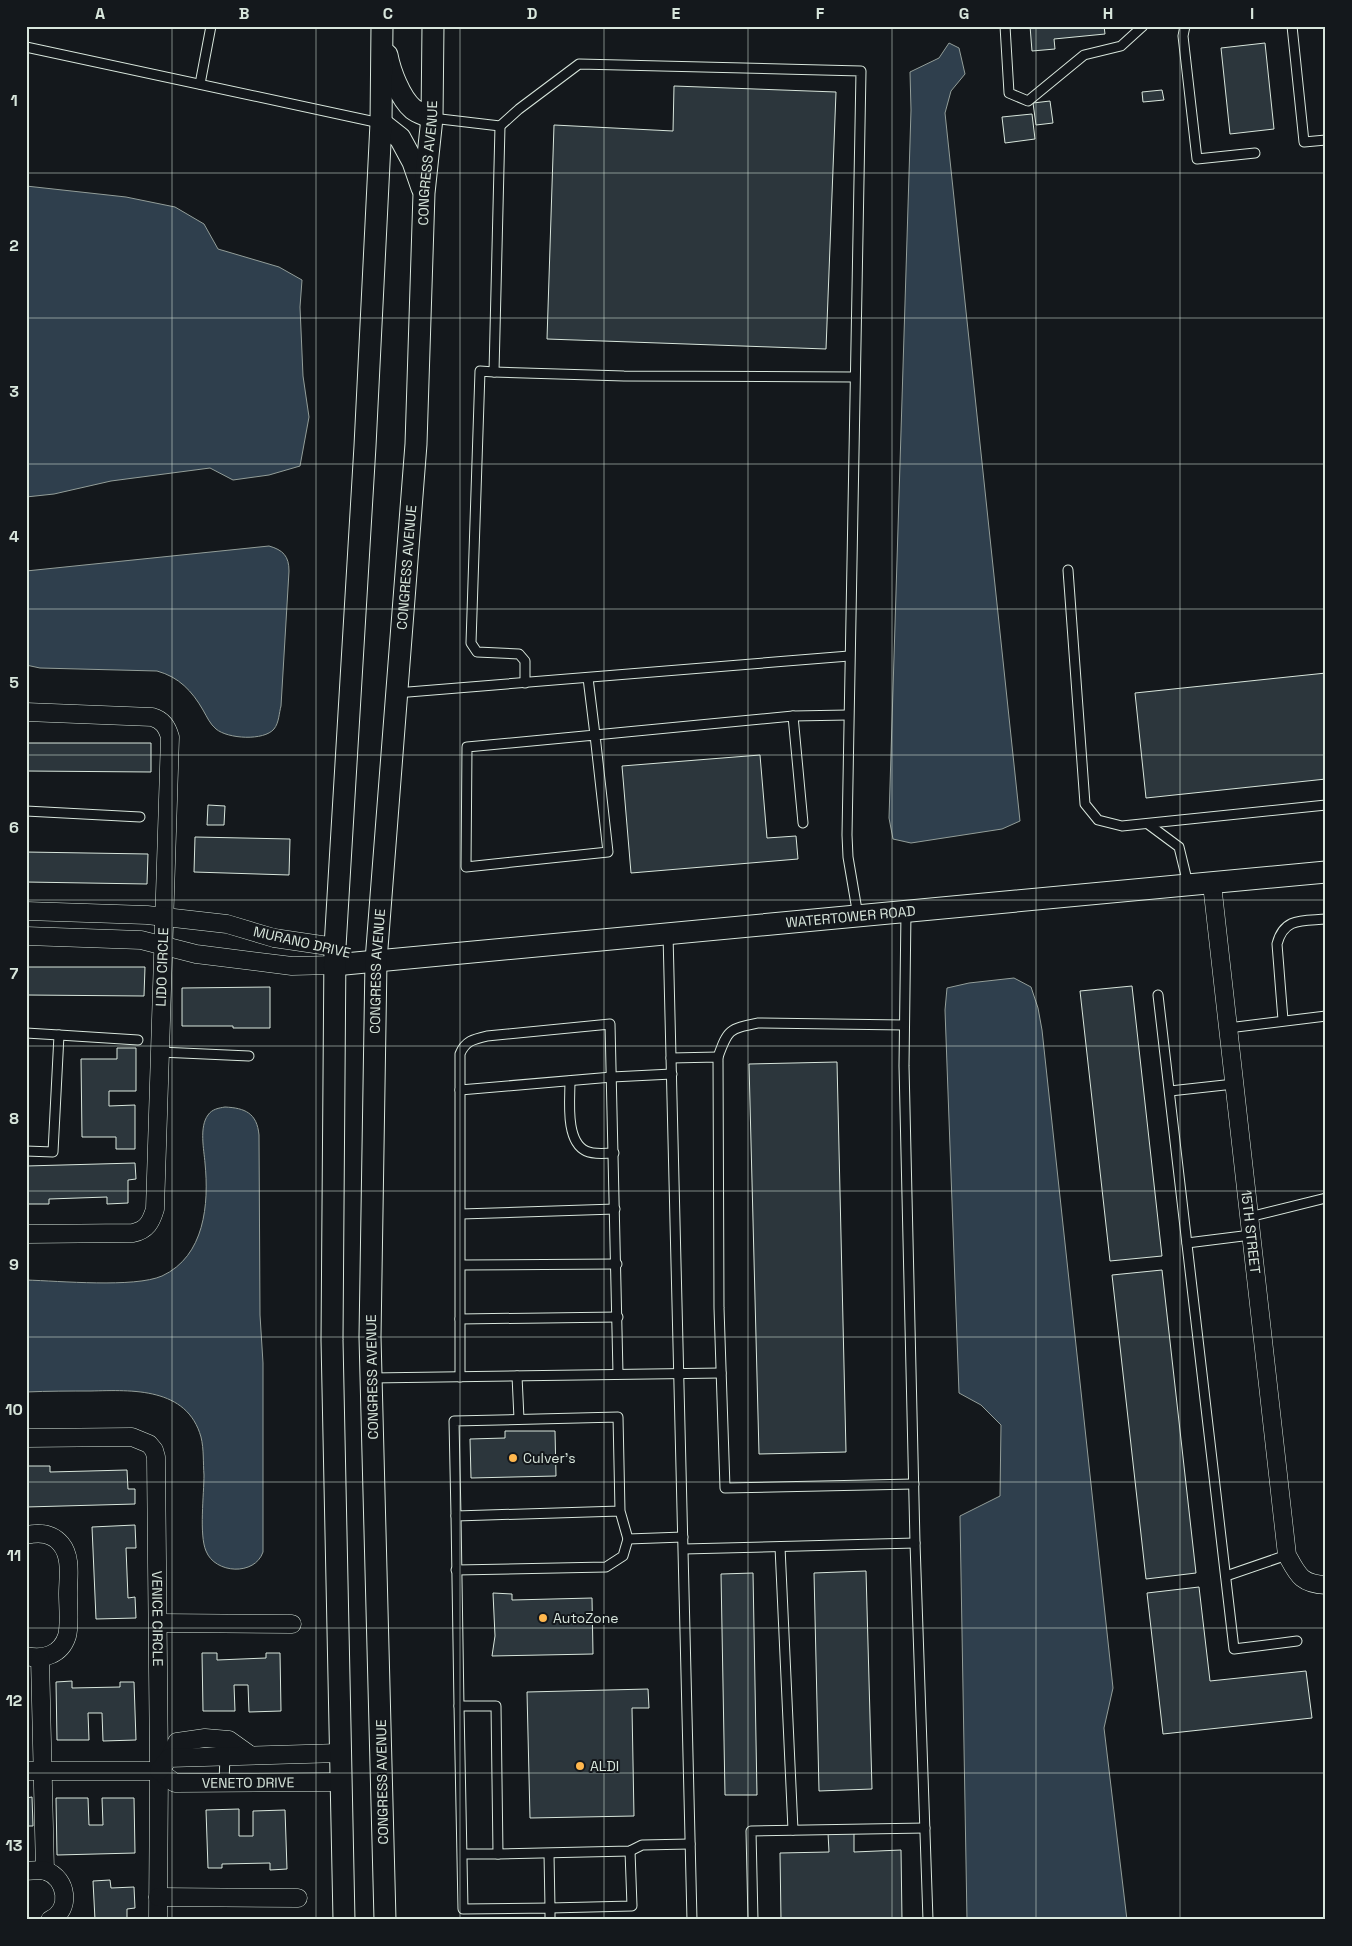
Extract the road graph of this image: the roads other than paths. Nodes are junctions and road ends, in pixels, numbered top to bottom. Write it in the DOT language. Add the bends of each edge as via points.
graph roads {
  1 [pos="211,26"];
  2 [pos="433,26"];
  3 [pos="1005,26"];
  4 [pos="1143,26"];
  5 [pos="1186,26"];
  6 [pos="1292,26"];
  7 [pos="382,27"];
  8 [pos="26,48"];
  9 [pos="200,84"];
  10 [pos="432,118"];
  11 [pos="381,124"];
  12 [pos="500,126"];
  13 [pos="1326,140"];
  14 [pos="1255,153"];
  15 [pos="424,193"];
  16 [pos="494,372"];
  17 [pos="854,377"];
  18 [pos="1068,570"];
  19 [pos="849,656"];
  20 [pos="588,678"];
  21 [pos="525,683"];
  22 [pos="396,693"];
  23 [pos="26,712"];
  24 [pos="848,715"];
  25 [pos="793,716"];
  26 [pos="594,735"];
  27 [pos="1326,805"];
  28 [pos="26,811"];
  29 [pos="140,817"];
  30 [pos="803,823"];
  31 [pos="1148,824"];
  32 [pos="1326,872"];
  33 [pos="1212,884"];
  34 [pos="1188,886"];
  35 [pos="26,911"];
  36 [pos="906,912"];
  37 [pos="858,916"];
  38 [pos="164,917"];
  39 [pos="1326,919"];
  40 [pos="668,934"];
  41 [pos="26,936"];
  42 [pos="163,946"];
  43 [pos="335,956"];
  44 [pos="376,961"];
  45 [pos="1158,996"];
  46 [pos="1326,1016"];
  47 [pos="1283,1020"];
  48 [pos="904,1026"];
  49 [pos="1228,1028"];
  50 [pos="26,1033"];
  51 [pos="59,1036"];
  52 [pos="138,1040"];
  53 [pos="160,1052"];
  54 [pos="249,1056"];
  55 [pos="718,1057"];
  56 [pos="671,1058"];
  57 [pos="672,1074"];
  58 [pos="612,1077"];
  59 [pos="570,1081"];
  60 [pos="1234,1084"];
  61 [pos="460,1090"];
  62 [pos="1170,1092"];
  63 [pos="26,1152"];
  64 [pos="614,1153"];
  65 [pos="1326,1198"];
  66 [pos="615,1209"];
  67 [pos="461,1214"];
  68 [pos="1249,1217"];
  69 [pos="26,1234"];
  70 [pos="1251,1236"];
  71 [pos="1187,1244"];
  72 [pos="617,1264"];
  73 [pos="461,1266"];
  74 [pos="618,1317"];
  75 [pos="460,1319"];
  76 [pos="679,1372"];
  77 [pos="721,1373"];
  78 [pos="618,1374"];
  79 [pos="517,1376"];
  80 [pos="460,1377"];
  81 [pos="371,1378"];
  82 [pos="519,1419"];
  83 [pos="26,1438"];
  84 [pos="914,1484"];
  85 [pos="620,1511"];
  86 [pos="456,1516"];
  87 [pos="26,1535"];
  88 [pos="684,1537"];
  89 [pos="628,1538"];
  90 [pos="916,1543"];
  91 [pos="780,1547"];
  92 [pos="684,1548"];
  93 [pos="1287,1555"];
  94 [pos="456,1570"];
  95 [pos="1226,1576"];
  96 [pos="1326,1585"];
  97 [pos="1326,1589"];
  98 [pos="158,1623"];
  99 [pos="292,1624"];
  100 [pos="1297,1641"];
  101 [pos="33,1657"];
  102 [pos="459,1706"];
  103 [pos="340,1752"];
  104 [pos="250,1755"];
  105 [pos="225,1756"];
  106 [pos="164,1765"];
  107 [pos="35,1771"];
  108 [pos="341,1782"];
  109 [pos="224,1783"];
  110 [pos="925,1828"];
  111 [pos="793,1830"];
  112 [pos="690,1844"];
  113 [pos="630,1851"];
  114 [pos="463,1854"];
  115 [pos="498,1854"];
  116 [pos="549,1854"];
  117 [pos="26,1871"];
  118 [pos="45,1871"];
  119 [pos="65,1897"];
  120 [pos="158,1897"];
  121 [pos="298,1898"];
  122 [pos="550,1908"];
  123 [pos="50,1920"];
  124 [pos="67,1920"];
  125 [pos="158,1920"];
  126 [pos="344,1920"];
  127 [pos="384,1920"];
  128 [pos="550,1920"];
  129 [pos="692,1920"];
  130 [pos="753,1920"];
  131 [pos="928,1920"];
  1 -- 9 [label="lane"];
  2 -- 10 [label="street, CONGRESS AVENUE"];
  3 -- 4 [label="lane" via="1009,93 1028,101 1084,55 1122,46"];
  5 -- 14 [label="lane" via="1183,36 1197,160"];
  6 -- 13 [label="lane" via="1304,142"];
  7 -- 10 [label="street" via="389,69 400,91 413,108"];
  7 -- 11 [label="street"];
  8 -- 9 [label="lane"];
  9 -- 11 [label="lane"];
  10 -- 12 [label="lane"];
  10 -- 15 [label="street, CONGRESS AVENUE"];
  11 -- 15 [label="street" via="400,138"];
  11 -- 43 [label="street"];
  12 -- 16 [label="lane"];
  12 -- 17 [label="lane" via="579,64 860,71"];
  15 -- 22 [label="street, CONGRESS AVENUE" via="416,444"];
  16 -- 17 [label="lane"];
  16 -- 21 [label="lane" via="480,371 471,643 478,652 520,654 525,661"];
  17 -- 19 [label="lane"];
  18 -- 31 [label="lane" via="1085,804 1098,820 1122,826"];
  19 -- 20 [label="lane"];
  19 -- 24 [label="lane"];
  20 -- 21 [label="lane"];
  20 -- 26 [label="lane"];
  21 -- 22 [label="lane"];
  22 -- 44 [label="street, CONGRESS AVENUE"];
  23 -- 38 [label="street, LIDO CIRCLE" via="144,716 158,719 167,729 170,737"];
  24 -- 25 [label="lane"];
  24 -- 37 [label="lane" via="848,857"];
  25 -- 26 [label="lane"];
  25 -- 30 [label="lane"];
  26 -- 26 [label="lane" via="467,747 466,867 608,852"];
  27 -- 31 [label="lane"];
  28 -- 29 [label="lane"];
  31 -- 34 [label="lane" via="1179,847"];
  32 -- 33 [label="street, WATERTOWER ROAD"];
  33 -- 34 [label="street, WATERTOWER ROAD"];
  33 -- 49 [label="street, 15TH STREET"];
  34 -- 36 [label="street, WATERTOWER ROAD"];
  35 -- 38 [label="street, MURANO DRIVE"];
  36 -- 37 [label="street, WATERTOWER ROAD"];
  36 -- 48 [label="lane"];
  37 -- 40 [label="street, WATERTOWER ROAD"];
  38 -- 42 [label="street, LIDO CIRCLE"];
  38 -- 43 [label="street, MURANO DRIVE" via="227,924"];
  39 -- 47 [label="lane" via="1291,922 1279,937"];
  40 -- 44 [label="street, WATERTOWER ROAD"];
  40 -- 56 [label="lane"];
  41 -- 42 [label="street, MURANO DRIVE" via="141,940"];
  42 -- 43 [label="street, MURANO DRIVE" via="292,966"];
  42 -- 53 [label="street, LIDO CIRCLE"];
  43 -- 44 [label="street, MURANO DRIVE"];
  43 -- 103 [label="street" via="332,1340"];
  44 -- 81 [label="street, CONGRESS AVENUE"];
  45 -- 62 [label="lane"];
  46 -- 47 [label="lane"];
  47 -- 49 [label="lane"];
  48 -- 55 [label="lane" via="758,1022 735,1027 726,1037"];
  48 -- 84 [label="lane"];
  49 -- 60 [label="street, 15TH STREET"];
  50 -- 51 [label="lane"];
  51 -- 52 [label="lane"];
  51 -- 63 [label="lane" via="53,1152"];
  53 -- 54 [label="lane"];
  53 -- 69 [label="street, LIDO CIRCLE" via="155,1209 148,1226 133,1233"];
  55 -- 56 [label="lane"];
  55 -- 77 [label="lane"];
  56 -- 57 [label="lane"];
  57 -- 58 [label="lane"];
  57 -- 76 [label="lane"];
  58 -- 59 [label="lane"];
  58 -- 61 [label="lane" via="610,1024 475,1038 464,1044 460,1054"];
  58 -- 64 [label="lane"];
  59 -- 61 [label="lane"];
  59 -- 64 [label="lane" via="573,1136 577,1144 594,1153"];
  60 -- 62 [label="lane"];
  60 -- 68 [label="street, 15TH STREET"];
  61 -- 67 [label="lane"];
  62 -- 71 [label="lane"];
  64 -- 66 [label="lane"];
  65 -- 68 [label="lane"];
  66 -- 67 [label="lane"];
  66 -- 72 [label="lane"];
  67 -- 73 [label="lane"];
  68 -- 70 [label="street, 15TH STREET"];
  70 -- 71 [label="lane"];
  70 -- 93 [label="street, 15TH STREET"];
  71 -- 95 [label="lane"];
  72 -- 73 [label="lane"];
  72 -- 74 [label="lane"];
  73 -- 75 [label="lane"];
  74 -- 75 [label="lane"];
  74 -- 78 [label="lane"];
  75 -- 80 [label="lane"];
  76 -- 77 [label="lane"];
  76 -- 78 [label="lane"];
  76 -- 88 [label="lane"];
  77 -- 84 [label="lane" via="724,1488"];
  78 -- 79 [label="lane"];
  79 -- 80 [label="lane"];
  79 -- 82 [label="lane"];
  80 -- 81 [label="lane"];
  81 -- 127 [label="street, CONGRESS AVENUE"];
  82 -- 85 [label="lane" via="618,1417"];
  82 -- 86 [label="lane" via="454,1421"];
  83 -- 98 [label="street, VENICE CIRCLE" via="132,1437 149,1444 154,1450"];
  84 -- 90 [label="lane"];
  85 -- 86 [label="lane"];
  85 -- 89 [label="lane"];
  86 -- 94 [label="lane"];
  87 -- 101 [label="street" via="38,1532 52,1536 68,1557 68,1635 61,1648 50,1656"];
  88 -- 89 [label="lane"];
  88 -- 92 [label="lane"];
  89 -- 94 [label="lane" via="623,1556 606,1567"];
  90 -- 91 [label="lane"];
  90 -- 110 [label="lane"];
  91 -- 92 [label="lane"];
  91 -- 111 [label="lane"];
  92 -- 112 [label="lane"];
  93 -- 95 [label="lane"];
  93 -- 96 [label="street, 15TH STREET" via="1299,1577 1311,1584"];
  94 -- 102 [label="lane"];
  95 -- 100 [label="lane" via="1234,1648"];
  96 -- 97 [label="lane"];
  98 -- 99 [label="street"];
  98 -- 106 [label="street, VENICE CIRCLE"];
  101 -- 107 [label="street"];
  102 -- 114 [label="lane"];
  102 -- 115 [label="lane" via="496,1706"];
  103 -- 104 [label="street, VENETO DRIVE"];
  103 -- 108 [label="street"];
  104 -- 105 [label="street, VENETO DRIVE"];
  104 -- 106 [label="street, VENETO DRIVE" via="229,1740 205,1738 178,1742"];
  105 -- 106 [label="street, VENETO DRIVE"];
  105 -- 109 [label="lane"];
  106 -- 107 [label="street, VENETO DRIVE"];
  106 -- 109 [label="street, VENETO DRIVE" via="175,1783"];
  106 -- 120 [label="street, VENICE CIRCLE"];
  107 -- 118 [label="street"];
  108 -- 109 [label="street, VENETO DRIVE"];
  108 -- 126 [label="street"];
  110 -- 111 [label="lane"];
  110 -- 131 [label="lane"];
  111 -- 130 [label="lane" via="751,1831"];
  112 -- 113 [label="lane" via="642,1845"];
  112 -- 129 [label="lane"];
  113 -- 116 [label="lane"];
  113 -- 122 [label="lane" via="632,1906"];
  114 -- 115 [label="lane"];
  114 -- 122 [label="lane" via="463,1910"];
  115 -- 116 [label="lane"];
  116 -- 122 [label="lane"];
  117 -- 118 [label="street"];
  118 -- 119 [label="street" via="56,1876"];
  119 -- 123 [label="street" via="62,1909"];
  119 -- 124 [label="street"];
  120 -- 121 [label="street"];
  120 -- 125 [label="street, VENICE CIRCLE"];
  122 -- 128 [label="lane"];
}
